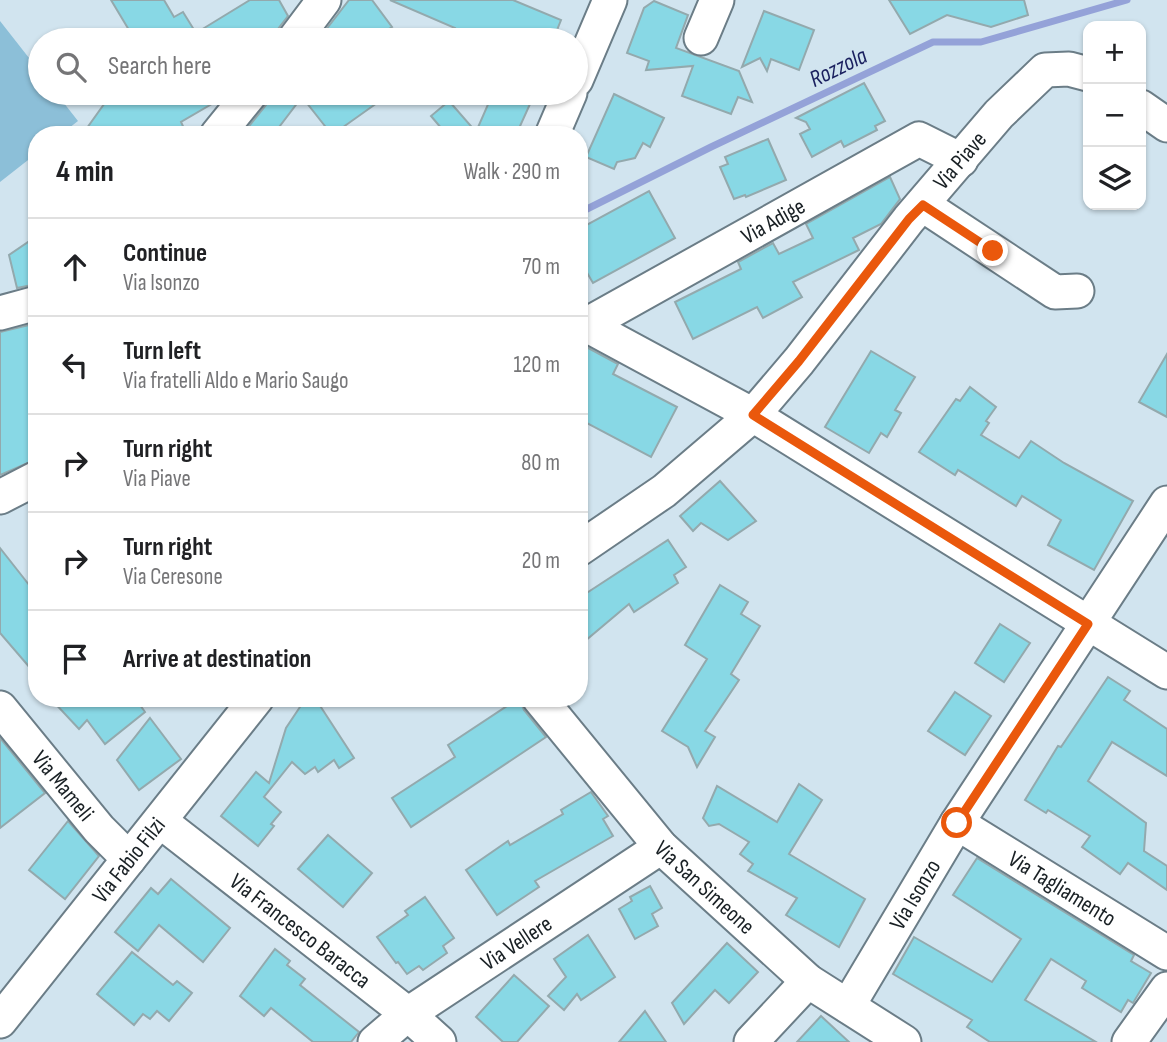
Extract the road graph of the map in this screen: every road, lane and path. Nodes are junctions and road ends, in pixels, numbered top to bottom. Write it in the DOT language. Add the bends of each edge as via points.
graph roads {
  1 [pos="324,0"];
  2 [pos="717,0"];
  3 [pos="606,1"];
  4 [pos="303,28"];
  5 [pos="701,38"];
  6 [pos="588,48"];
  7 [pos="1083,73"];
  8 [pos="241,105"];
  9 [pos="565,105"];
  10 [pos="1146,110"];
  11 [pos="1167,125"];
  12 [pos="224,126"];
  13 [pos="556,126"];
  14 [pos="961,160"];
  15 [pos="923,205"];
  16 [pos="1077,291"];
  17 [pos="28,305"];
  18 [pos="0,313"];
  19 [pos="588,320"];
  20 [pos="588,326"];
  21 [pos="753,415"];
  22 [pos="28,483"];
  23 [pos="0,497"];
  24 [pos="1167,503"];
  25 [pos="588,543"];
  26 [pos="1088,624"];
  27 [pos="1167,672"];
  28 [pos="250,707"];
  29 [pos="547,707"];
  30 [pos="0,708"];
  31 [pos="160,821"];
  32 [pos="957,823"];
  33 [pos="661,847"];
  34 [pos="129,859"];
  35 [pos="1167,953"];
  36 [pos="808,981"];
  37 [pos="1167,989"];
  38 [pos="848,1006"];
  39 [pos="408,1014"];
  40 [pos="0,1021"];
  41 [pos="375,1042"];
  42 [pos="439,1042"];
  43 [pos="751,1042"];
  44 [pos="904,1042"];
  45 [pos="1129,1042"];
  1 -- 4 [label="street"];
  2 -- 5 [label="street"];
  3 -- 6 [label="street"];
  7 -- 14 [label="street, Via Piave" via="1045,70 999,114"];
  8 -- 12 [label="street"];
  9 -- 13 [label="street"];
  10 -- 11 [label="street"];
  14 -- 15 [label="street, Via Piave"];
  14 -- 19 [label="street, Via Adige" via="919,139"];
  15 -- 16 [label="street" via="1055,292"];
  15 -- 21 [label="street, Via Piave"];
  17 -- 18 [label="street"];
  20 -- 21 [label="street"];
  21 -- 25 [label="street, Via Piave" via="664,491"];
  21 -- 26 [label="street"];
  22 -- 23 [label="street"];
  24 -- 26 [label="street, Via Isonzo"];
  26 -- 27 [label="street"];
  26 -- 32 [label="street, Via Isonzo"];
  28 -- 31 [label="street, Via Fabio Filzi"];
  29 -- 33 [label="street, Via San Simeone"];
  30 -- 34 [label="street, Via Mameli"];
  31 -- 34 [label="street, Via Fabio Filzi"];
  31 -- 39 [label="street, Via Francesco Baracca"];
  32 -- 35 [label="street, Via Tagliamento"];
  32 -- 38 [label="street, Via Isonzo"];
  33 -- 36 [label="street, Via San Simeone"];
  33 -- 39 [label="street, Via Vellere"];
  34 -- 40 [label="street, Via Fabio Filzi"];
  36 -- 38 [label="street, Via San Simeone"];
  36 -- 43 [label="street"];
  37 -- 45 [label="street"];
  38 -- 44 [label="street, Via San Simeone"];
  39 -- 41 [label="street, Via Vellere"];
  39 -- 42 [label="street, Via Francesco Baracca"];
}
